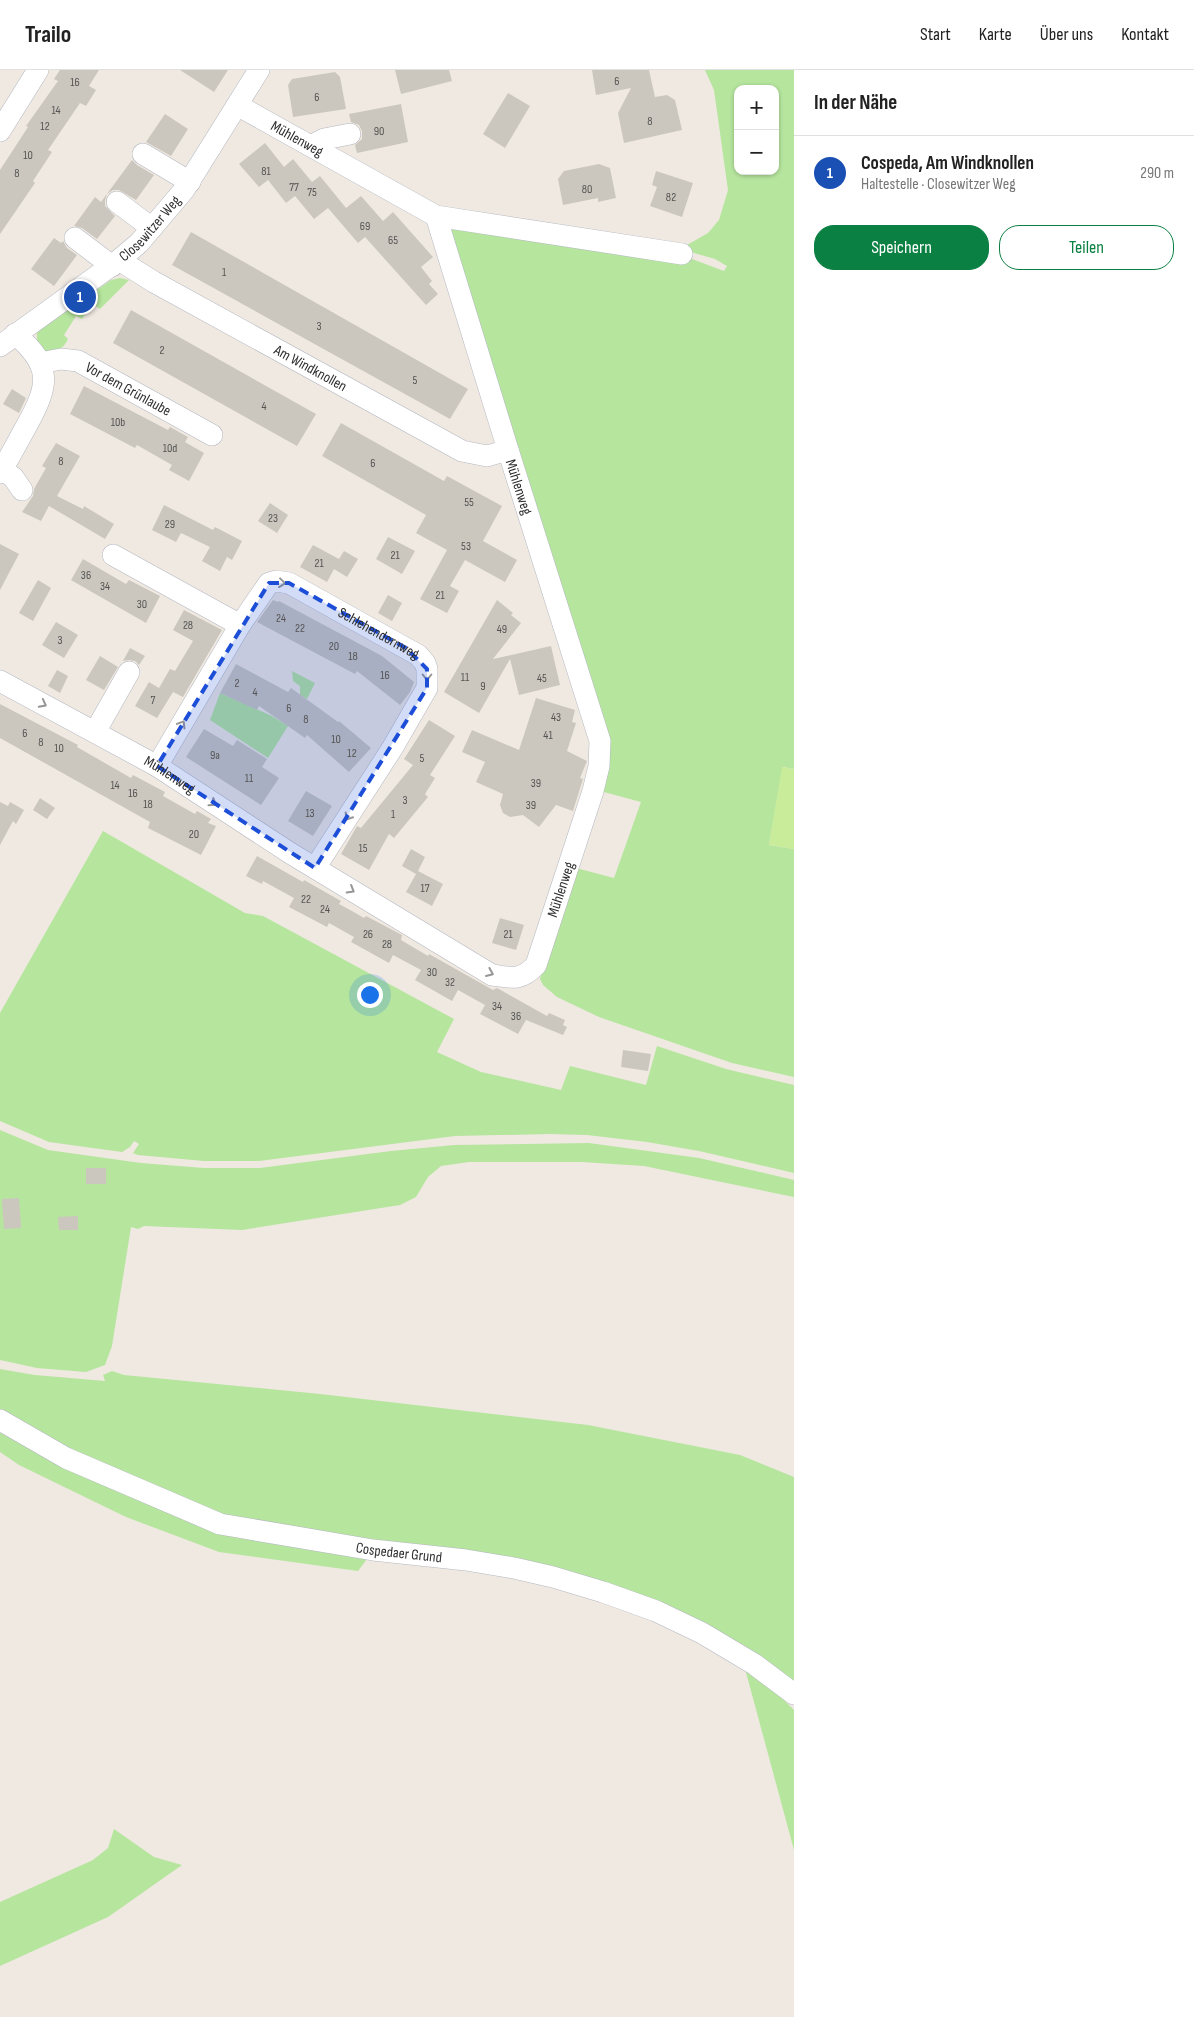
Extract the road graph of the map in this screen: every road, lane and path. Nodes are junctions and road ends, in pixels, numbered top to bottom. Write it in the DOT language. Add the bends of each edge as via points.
graph roads {
  1 [pos="38,70"];
  2 [pos="259,70"];
  3 [pos="237,105"];
  4 [pos="0,131"];
  5 [pos="350,134"];
  6 [pos="311,146"];
  7 [pos="143,154"];
  8 [pos="190,182"];
  9 [pos="117,202"];
  10 [pos="436,216"];
  11 [pos="152,228"];
  12 [pos="75,238"];
  13 [pos="682,254"];
  14 [pos="116,263"];
  15 [pos="8,340"];
  16 [pos="40,363"];
  17 [pos="212,435"];
  18 [pos="508,450"];
  19 [pos="1,472"];
  20 [pos="22,490"];
  21 [pos="113,555"];
  22 [pos="240,625"];
  23 [pos="129,672"];
  24 [pos="0,680"];
  25 [pos="95,732"];
  26 [pos="157,766"];
  27 [pos="315,868"];
  28 [pos="0,1420"];
  29 [pos="794,1694"];
  1 -- 4 [label="street"];
  2 -- 3 [label="street, Closewitzer Weg"];
  3 -- 6 [label="street, Mühlenweg"];
  3 -- 8 [label="street, Closewitzer Weg"];
  5 -- 6 [label="street" via="324,139"];
  6 -- 10 [label="street, Mühlenweg"];
  7 -- 8 [label="street"];
  8 -- 11 [label="street, Closewitzer Weg"];
  9 -- 11 [label="street"];
  10 -- 13 [label="street, Mühlenweg"];
  10 -- 18 [label="street, Mühlenweg"];
  11 -- 14 [label="street, Closewitzer Weg"];
  12 -- 14 [label="street, Am Windknollen"];
  14 -- 15 [label="street, Closewitzer Weg"];
  14 -- 18 [label="street, Am Windknollen" via="462,451 487,456"];
  15 -- 16 [label="street" via="36,354"];
  16 -- 17 [label="street, Vor dem Grünlaube" via="61,359 78,361"];
  16 -- 19 [label="street" via="44,384 40,402"];
  27 -- 18 [label="street, Mühlenweg, one-way" via="492,976 517,978 529,973 536,965 593,791 600,741"];
  19 -- 20 [label="street" via="13,477"];
  21 -- 22 [label="street"];
  26 -- 22 [label="street, Schlehendornweg, one-way"];
  22 -- 27 [label="street, Schlehendornweg, one-way" via="264,588 269,583 282,581 418,655 427,669 426,688"];
  23 -- 25 [label="street"];
  24 -- 25 [label="street, Mühlenweg, one-way"];
  25 -- 26 [label="street, Mühlenweg"];
  26 -- 27 [label="street, Mühlenweg, one-way"];
  28 -- 29 [label="street, Cospedaer Grund" via="66,1458 220,1524 373,1550 514,1568 621,1598 702,1633 754,1664"];
}
